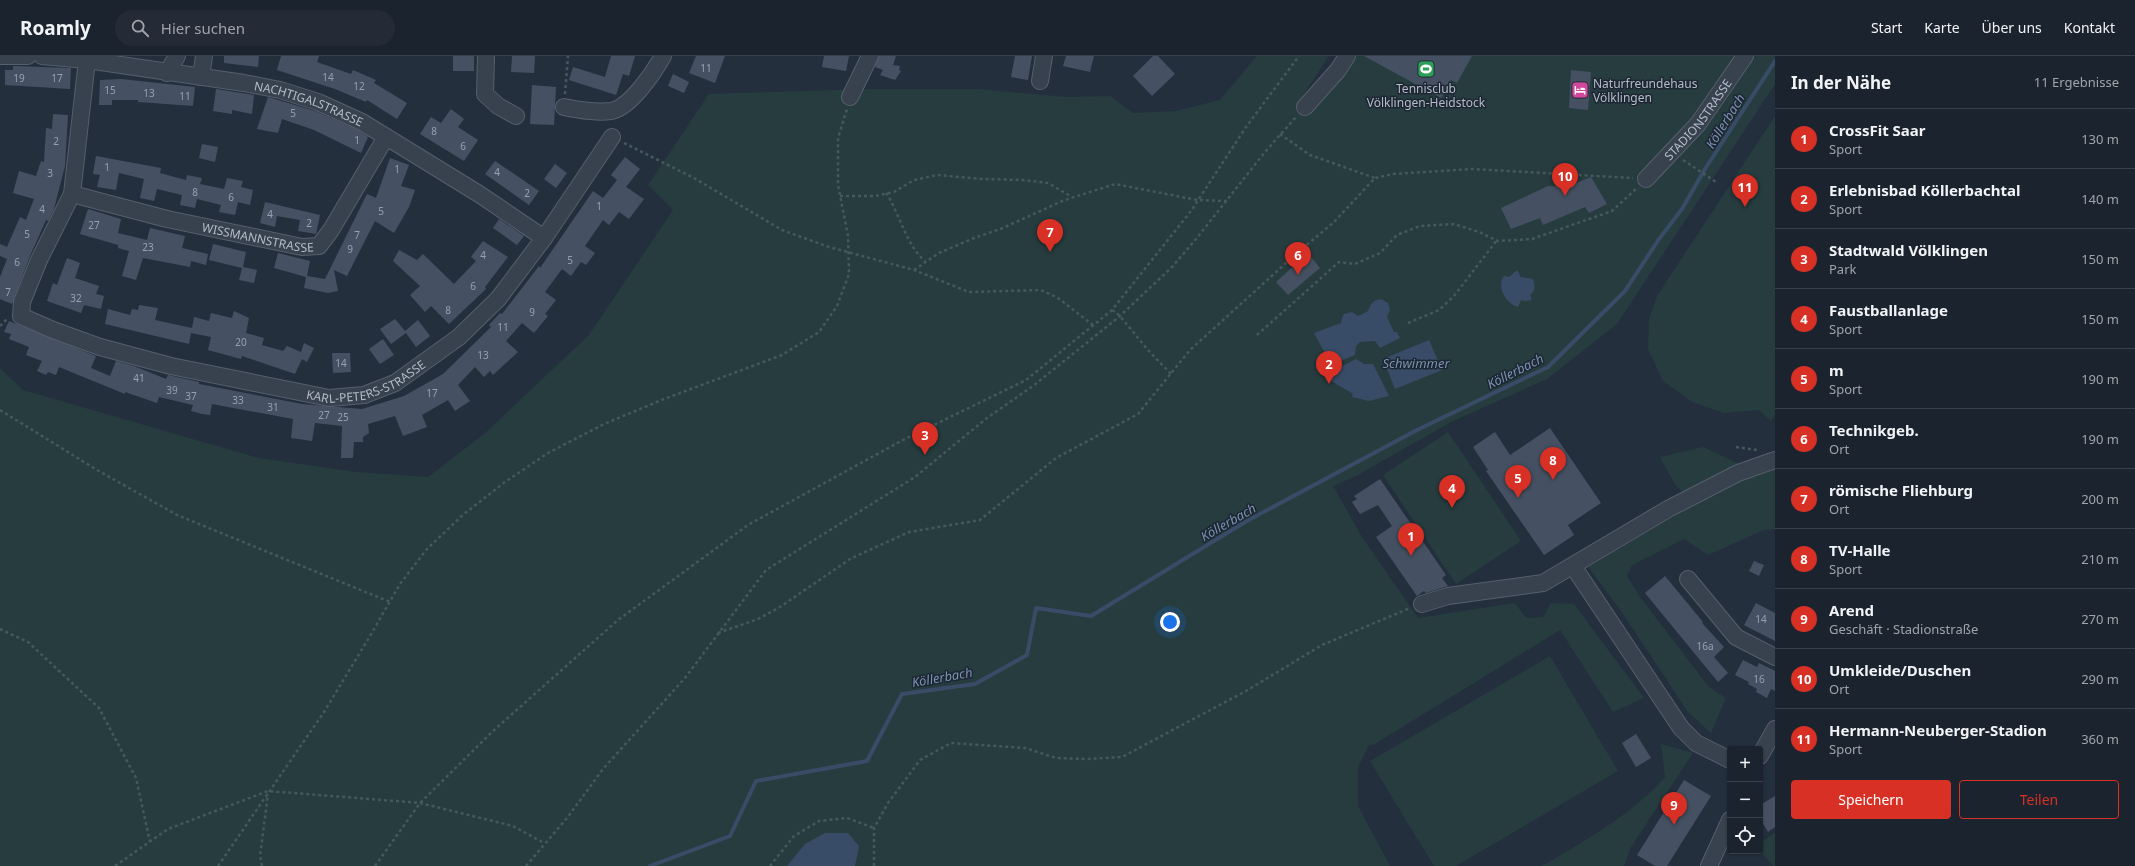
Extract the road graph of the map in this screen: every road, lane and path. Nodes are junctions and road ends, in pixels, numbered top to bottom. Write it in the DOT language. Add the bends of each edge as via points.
graph roads {
  1 [pos="0,56"];
  2 [pos="28,56"];
  3 [pos="42,56"];
  4 [pos="177,56"];
  5 [pos="204,56"];
  6 [pos="486,56"];
  7 [pos="568,56"];
  8 [pos="663,56"];
  9 [pos="870,56"];
  10 [pos="1044,56"];
  11 [pos="1299,56"];
  12 [pos="1347,56"];
  13 [pos="1745,56"];
  14 [pos="87,60"];
  15 [pos="167,73"];
  16 [pos="201,77"];
  17 [pos="1040,81"];
  18 [pos="850,97"];
  19 [pos="564,107"];
  20 [pos="1305,107"];
  21 [pos="516,116"];
  22 [pos="1280,134"];
  23 [pos="386,137"];
  24 [pos="612,137"];
  25 [pos="1694,168"];
  26 [pos="1375,178"];
  27 [pos="1646,179"];
  28 [pos="1716,182"];
  29 [pos="886,193"];
  30 [pos="72,194"];
  31 [pos="840,196"];
  32 [pos="1072,197"];
  33 [pos="1197,200"];
  34 [pos="1227,202"];
  35 [pos="544,238"];
  36 [pos="1497,240"];
  37 [pos="849,252"];
  38 [pos="925,261"];
  39 [pos="914,270"];
  40 [pos="1112,310"];
  41 [pos="1120,316"];
  42 [pos="1408,323"];
  43 [pos="1094,325"];
  44 [pos="1257,335"];
  45 [pos="1171,374"];
  46 [pos="0,410"];
  47 [pos="1736,447"];
  48 [pos="1761,450"];
  49 [pos="1775,460"];
  50 [pos="1573,566"];
  51 [pos="1688,579"];
  52 [pos="390,602"];
  53 [pos="1422,604"];
  54 [pos="0,628"];
  55 [pos="718,633"];
  56 [pos="1775,657"];
  57 [pos="1775,729"];
  58 [pos="1763,751"];
  59 [pos="1727,758"];
  60 [pos="268,791"];
  61 [pos="420,803"];
  62 [pos="1727,827"];
  63 [pos="874,828"];
  64 [pos="150,842"];
  65 [pos="544,843"];
  66 [pos="115,866"];
  67 [pos="218,866"];
  68 [pos="262,866"];
  69 [pos="374,866"];
  70 [pos="526,866"];
  71 [pos="770,866"];
  72 [pos="874,866"];
  73 [pos="1710,866"];
  1 -- 2 [label="street"];
  3 -- 14 [label="street, NACHTIGALSTRASSE"];
  4 -- 15 [label="street"];
  5 -- 16 [label="street"];
  6 -- 21 [label="street" via="485,94 498,106"];
  7 -- 19 [label="path"];
  8 -- 19 [label="street" via="639,91 626,104 612,111"];
  9 -- 18 [label="street"];
  10 -- 17 [label="street"];
  11 -- 33 [label="path" via="1246,127"];
  12 -- 20 [label="street"];
  13 -- 27 [label="street, STADIONSTRASSE" via="1698,124"];
  14 -- 15 [label="street, NACHTIGALSTRASSE"];
  14 -- 30 [label="street"];
  15 -- 16 [label="street, NACHTIGALSTRASSE"];
  16 -- 23 [label="street, NACHTIGALSTRASSE" via="280,90 318,102 362,122"];
  18 -- 31 [label="path" via="838,138"];
  20 -- 22 [label="path"];
  22 -- 26 [label="path" via="1310,155"];
  22 -- 34 [label="path"];
  23 -- 30 [label="street, WISSMANNSTRASSE" via="319,246 302,247 167,219"];
  23 -- 35 [label="street, NACHTIGALSTRASSE" via="479,194"];
  24 -- 35 [label="street, KARL-PETERS-STRASSE"];
  24 -- 37 [label="path" via="694,178 782,230"];
  25 -- 28 [label="path"];
  26 -- 27 [label="path" via="1393,174 1472,169"];
  26 -- 45 [label="path" via="1334,222 1190,350"];
  27 -- 36 [label="path" via="1612,211 1532,239"];
  29 -- 31 [label="path" via="875,196"];
  29 -- 32 [label="path" via="894,192 914,180 937,175 1048,183"];
  29 -- 38 [label="path" via="895,206 917,254"];
  30 -- 35 [label="street, KARL-PETERS-STRASSE" via="39,260 22,302 21,316 100,347 171,366 329,398 364,395 395,383 459,337 498,299"];
  31 -- 37 [label="path"];
  32 -- 33 [label="path" via="1115,184"];
  32 -- 38 [label="path"];
  33 -- 34 [label="path"];
  33 -- 40 [label="path"];
  34 -- 41 [label="path" via="1172,266"];
  36 -- 42 [label="path" via="1454,296 1439,310"];
  36 -- 44 [label="path" via="1454,224 1420,226 1397,235 1380,253 1355,264 1339,262"];
  37 -- 39 [label="path"];
  37 -- 52 [label="path" via="849,274 837,306 819,332 782,355 604,424 548,453 464,514 427,549 400,584"];
  38 -- 39 [label="path"];
  39 -- 43 [label="path" via="969,292 1041,290 1058,298"];
  40 -- 41 [label="path"];
  40 -- 43 [label="path"];
  41 -- 45 [label="path"];
  41 -- 55 [label="path" via="915,477 766,570"];
  43 -- 61 [label="path" via="1026,380 901,441 748,525 618,620 493,731"];
  45 -- 55 [label="path" via="1138,414 1056,458 980,520 909,532 850,559 758,619"];
  46 -- 52 [label="path" via="97,470 177,515"];
  47 -- 48 [label="path"];
  49 -- 50 [label="street" via="1738,473 1710,487"];
  50 -- 53 [label="street" via="1543,583 1448,596"];
  50 -- 59 [label="street" via="1681,728 1696,743"];
  51 -- 56 [label="street" via="1736,637"];
  52 -- 60 [label="path" via="324,712"];
  53 -- 63 [label="path" via="1322,645 1246,691 1122,757 1056,758 1025,748 951,743 920,760 888,802"];
  54 -- 64 [label="path" via="28,642 99,708 136,778"];
  55 -- 65 [label="path" via="685,678 603,769 567,818"];
  57 -- 58 [label="street"];
  60 -- 61 [label="path"];
  60 -- 64 [label="path" via="168,829"];
  60 -- 67 [label="path"];
  60 -- 68 [label="path" via="260,856"];
  61 -- 65 [label="path" via="513,826"];
  61 -- 69 [label="path"];
  62 -- 73 [label="street"];
  63 -- 71 [label="path" via="847,818 819,821 794,836"];
  63 -- 72 [label="path"];
  64 -- 66 [label="path"];
  65 -- 70 [label="path"];
}
